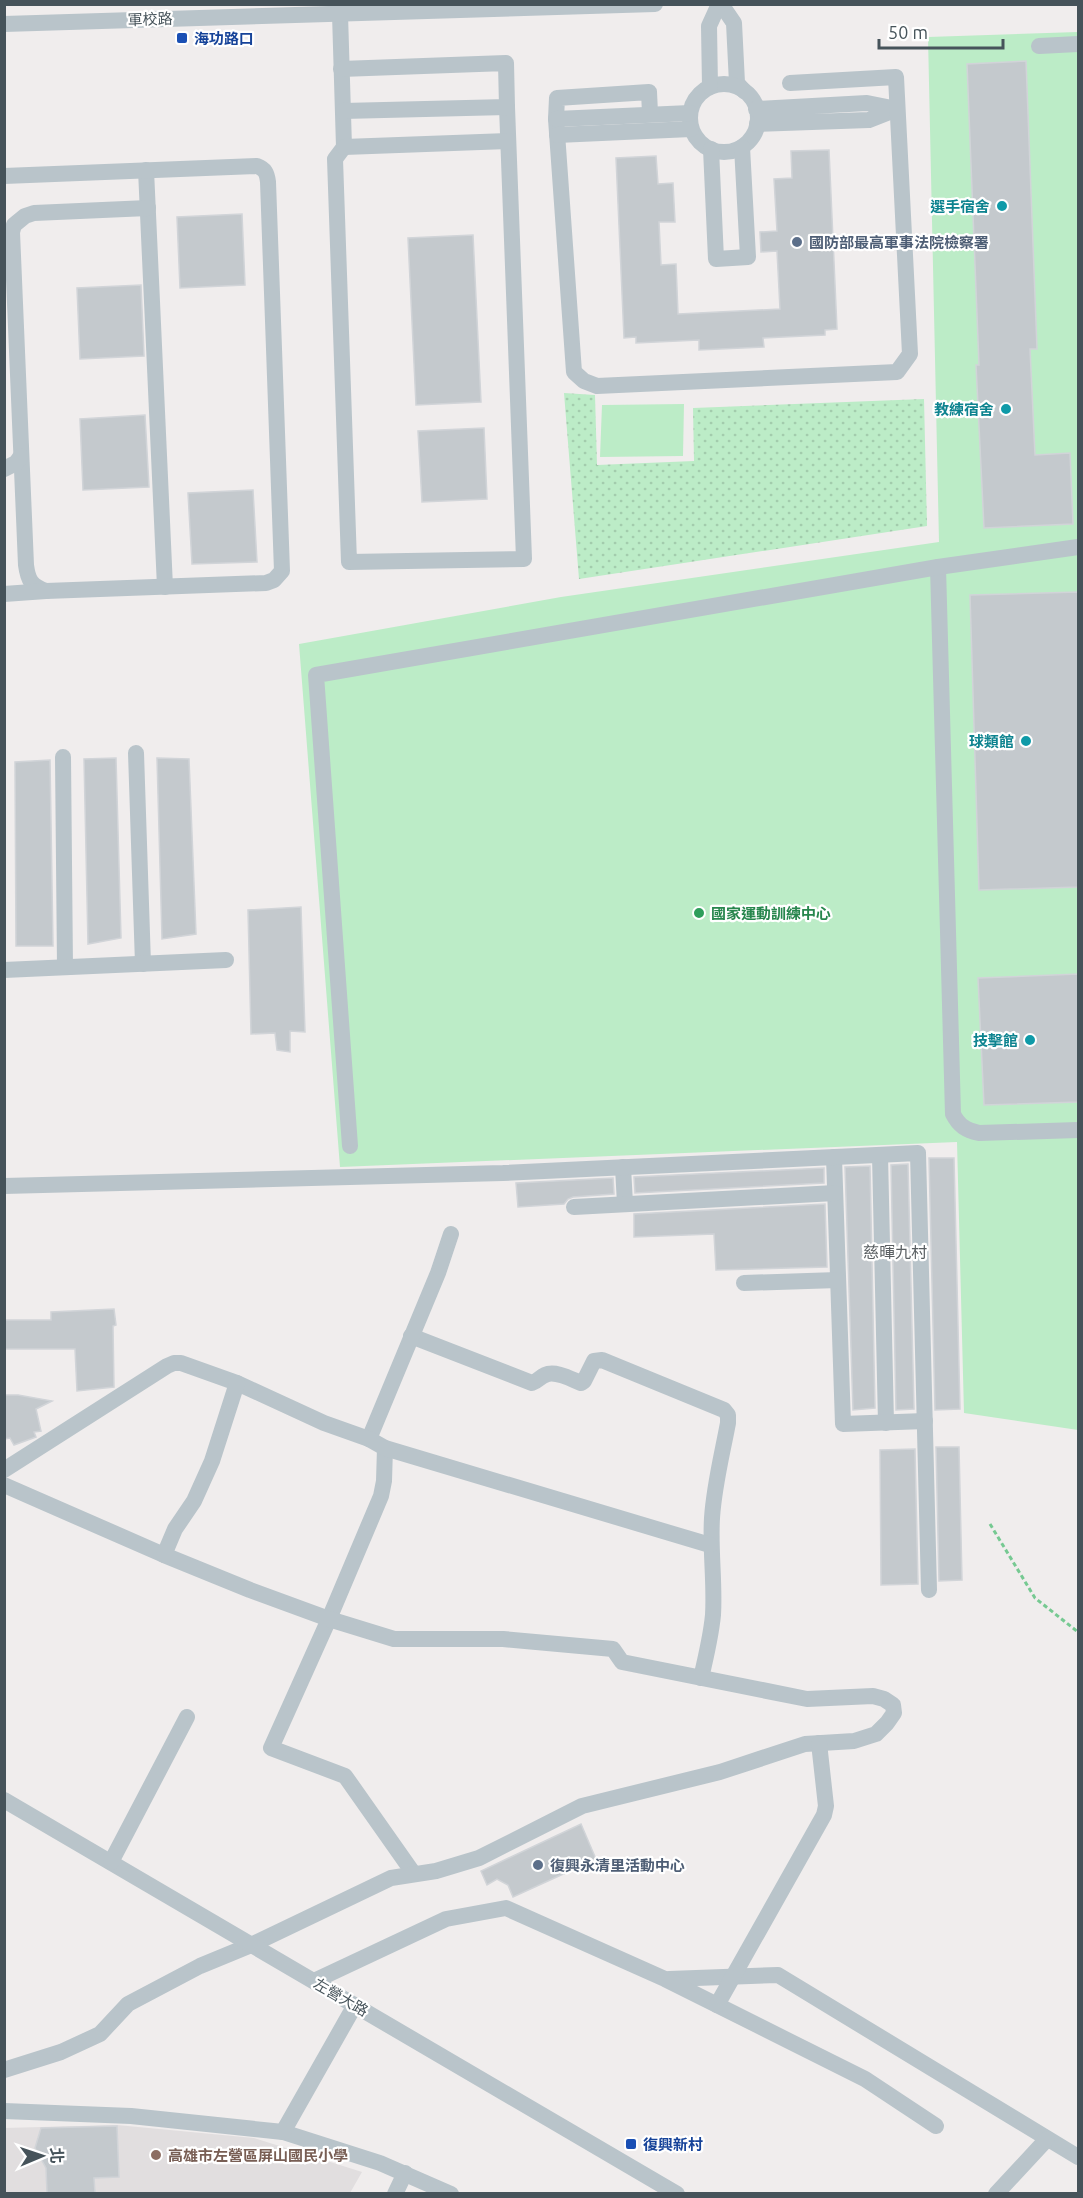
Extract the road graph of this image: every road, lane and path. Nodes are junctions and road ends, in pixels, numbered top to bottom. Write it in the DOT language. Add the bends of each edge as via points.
graph roads {
  1 [pos="655,4"];
  2 [pos="720,4"];
  3 [pos="408,8"];
  4 [pos="340,14"];
  5 [pos="4,24"];
  6 [pos="1078,44"];
  7 [pos="1040,46"];
  8 [pos="341,69"];
  9 [pos="790,83"];
  10 [pos="710,87"];
  11 [pos="744,91"];
  12 [pos="507,107"];
  13 [pos="897,109"];
  14 [pos="343,111"];
  15 [pos="757,116"];
  16 [pos="691,121"];
  17 [pos="556,127"];
  18 [pos="508,141"];
  19 [pos="344,147"];
  20 [pos="742,147"];
  21 [pos="711,149"];
  22 [pos="146,170"];
  23 [pos="4,176"];
  24 [pos="148,208"];
  25 [pos="10,338"];
  26 [pos="12,389"];
  27 [pos="12,415"];
  28 [pos="21,456"];
  29 [pos="4,469"];
  30 [pos="22,480"];
  31 [pos="1078,547"];
  32 [pos="26,565"];
  33 [pos="938,567"];
  34 [pos="165,587"];
  35 [pos="46,591"];
  36 [pos="10,593"];
  37 [pos="136,753"];
  38 [pos="63,757"];
  39 [pos="226,960"];
  40 [pos="143,964"];
  41 [pos="64,967"];
  42 [pos="4,970"];
  43 [pos="1078,1130"];
  44 [pos="350,1146"];
  45 [pos="880,1155"];
  46 [pos="834,1157"];
  47 [pos="623,1167"];
  48 [pos="4,1186"];
  49 [pos="836,1193"];
  50 [pos="625,1204"];
  51 [pos="574,1207"];
  52 [pos="451,1234"];
  53 [pos="838,1280"];
  54 [pos="744,1283"];
  55 [pos="411,1336"];
  56 [pos="237,1383"];
  57 [pos="925,1421"];
  58 [pos="886,1423"];
  59 [pos="369,1439"];
  60 [pos="385,1448"];
  61 [pos="4,1470"];
  62 [pos="4,1485"];
  63 [pos="990,1524"];
  64 [pos="710,1545"];
  65 [pos="164,1555"];
  66 [pos="929,1590"];
  67 [pos="329,1619"];
  68 [pos="1078,1632"];
  69 [pos="701,1678"];
  70 [pos="187,1717"];
  71 [pos="819,1743"];
  72 [pos="4,1800"];
  73 [pos="111,1862"];
  74 [pos="414,1874"];
  75 [pos="251,1945"];
  76 [pos="732,1977"];
  77 [pos="665,1979"];
  78 [pos="314,1981"];
  79 [pos="355,2005"];
  80 [pos="717,2005"];
  81 [pos="4,2070"];
  82 [pos="4,2112"];
  83 [pos="936,2126"];
  84 [pos="283,2132"];
  85 [pos="1047,2139"];
  86 [pos="1078,2157"];
  87 [pos="405,2174"];
  88 [pos="395,2193"];
  89 [pos="451,2193"];
  90 [pos="677,2193"];
  91 [pos="996,2193"];
  1 -- 3 [label="street, 軍校路"];
  2 -- 10 [label="street" via="709,26"];
  2 -- 11 [label="street" via="734,23 737,84"];
  3 -- 4 [label="street, 軍校路"];
  4 -- 5 [label="street, 軍校路"];
  4 -- 8 [label="street"];
  6 -- 7 [label="street"];
  8 -- 12 [label="street" via="506,63"];
  8 -- 14 [label="street"];
  9 -- 13 [label="street" via="896,77"];
  10 -- 11 [label="street" via="728,84"];
  10 -- 16 [label="street" via="693,102"];
  11 -- 15 [label="street" via="754,102"];
  12 -- 14 [label="street"];
  12 -- 18 [label="street"];
  13 -- 15 [label="street" via="870,120"];
  13 -- 17 [label="street" via="910,354 897,372 597,386 584,381 574,372"];
  14 -- 19 [label="street"];
  15 -- 20 [label="street" via="752,137"];
  16 -- 17 [label="street"];
  16 -- 17 [label="street" via="650,113 649,92 557,98"];
  16 -- 21 [label="street" via="703,145"];
  18 -- 19 [label="street"];
  18 -- 19 [label="street" via="524,559 349,562 335,159"];
  20 -- 21 [label="street" via="722,152"];
  20 -- 21 [label="street" via="748,257 716,259"];
  22 -- 23 [label="street"];
  22 -- 24 [label="street"];
  22 -- 34 [label="street" via="257,166 263,168 268,182 282,571 266,583"];
  24 -- 25 [label="street" via="34,213 18,220 12,232"];
  24 -- 34 [label="street"];
  25 -- 26 [label="street"];
  26 -- 27 [label="street"];
  27 -- 28 [label="street"];
  28 -- 29 [label="street"];
  28 -- 30 [label="street"];
  29 -- 30 [label="street"];
  30 -- 32 [label="street"];
  31 -- 33 [label="street"];
  32 -- 35 [label="street" via="27,579"];
  32 -- 36 [label="street" via="24,581"];
  33 -- 43 [label="street" via="954,1114 968,1131 979,1133"];
  33 -- 44 [label="street" via="316,675"];
  34 -- 35 [label="street"];
  35 -- 36 [label="street"];
  37 -- 40 [label="street"];
  38 -- 41 [label="street"];
  39 -- 40 [label="street"];
  40 -- 41 [label="street"];
  41 -- 42 [label="street"];
  45 -- 46 [label="street"];
  45 -- 57 [label="street" via="918,1153"];
  45 -- 58 [label="street"];
  46 -- 47 [label="street"];
  46 -- 49 [label="street"];
  47 -- 48 [label="street"];
  47 -- 50 [label="street"];
  49 -- 50 [label="street"];
  49 -- 53 [label="street"];
  50 -- 51 [label="street"];
  52 -- 55 [label="street"];
  53 -- 54 [label="street"];
  53 -- 58 [label="street" via="843,1424"];
  55 -- 59 [label="street"];
  55 -- 64 [label="street" via="532,1383 552,1374 580,1383 594,1361 602,1360 724,1410 728,1423 716,1481"];
  56 -- 59 [label="street"];
  56 -- 61 [label="street" via="174,1363"];
  56 -- 65 [label="street" via="212,1461"];
  57 -- 58 [label="street"];
  57 -- 66 [label="street"];
  59 -- 60 [label="street"];
  60 -- 64 [label="street"];
  60 -- 67 [label="street" via="381,1496"];
  62 -- 65 [label="street"];
  63 -- 68 [label="path" via="1035,1598"];
  64 -- 69 [label="street" via="713,1613"];
  65 -- 67 [label="street"];
  67 -- 69 [label="street" via="401,1640 502,1639 613,1649 622,1662"];
  67 -- 74 [label="street" via="270,1748 345,1776"];
  69 -- 71 [label="street" via="807,1699 873,1696 893,1705 894,1713 876,1734 854,1741"];
  70 -- 73 [label="street"];
  71 -- 74 [label="street" via="582,1806 478,1858"];
  71 -- 76 [label="street" via="824,1815"];
  72 -- 73 [label="street, 左營大路"];
  73 -- 75 [label="street, 左營大路"];
  74 -- 75 [label="street" via="391,1878"];
  75 -- 78 [label="street, 左營大路"];
  75 -- 81 [label="street" via="200,1966 128,2004 100,2034 62,2052"];
  76 -- 77 [label="street"];
  76 -- 80 [label="street"];
  76 -- 85 [label="street" via="778,1975"];
  77 -- 78 [label="street" via="506,1908 446,1919"];
  77 -- 80 [label="street"];
  78 -- 79 [label="street, 左營大路"];
  79 -- 84 [label="street"];
  79 -- 90 [label="street, 左營大路"];
  80 -- 83 [label="street" via="865,2079"];
  82 -- 84 [label="street" via="131,2116"];
  84 -- 87 [label="street"];
  85 -- 86 [label="street"];
  85 -- 91 [label="street"];
  87 -- 88 [label="street"];
  87 -- 89 [label="street"];
}
